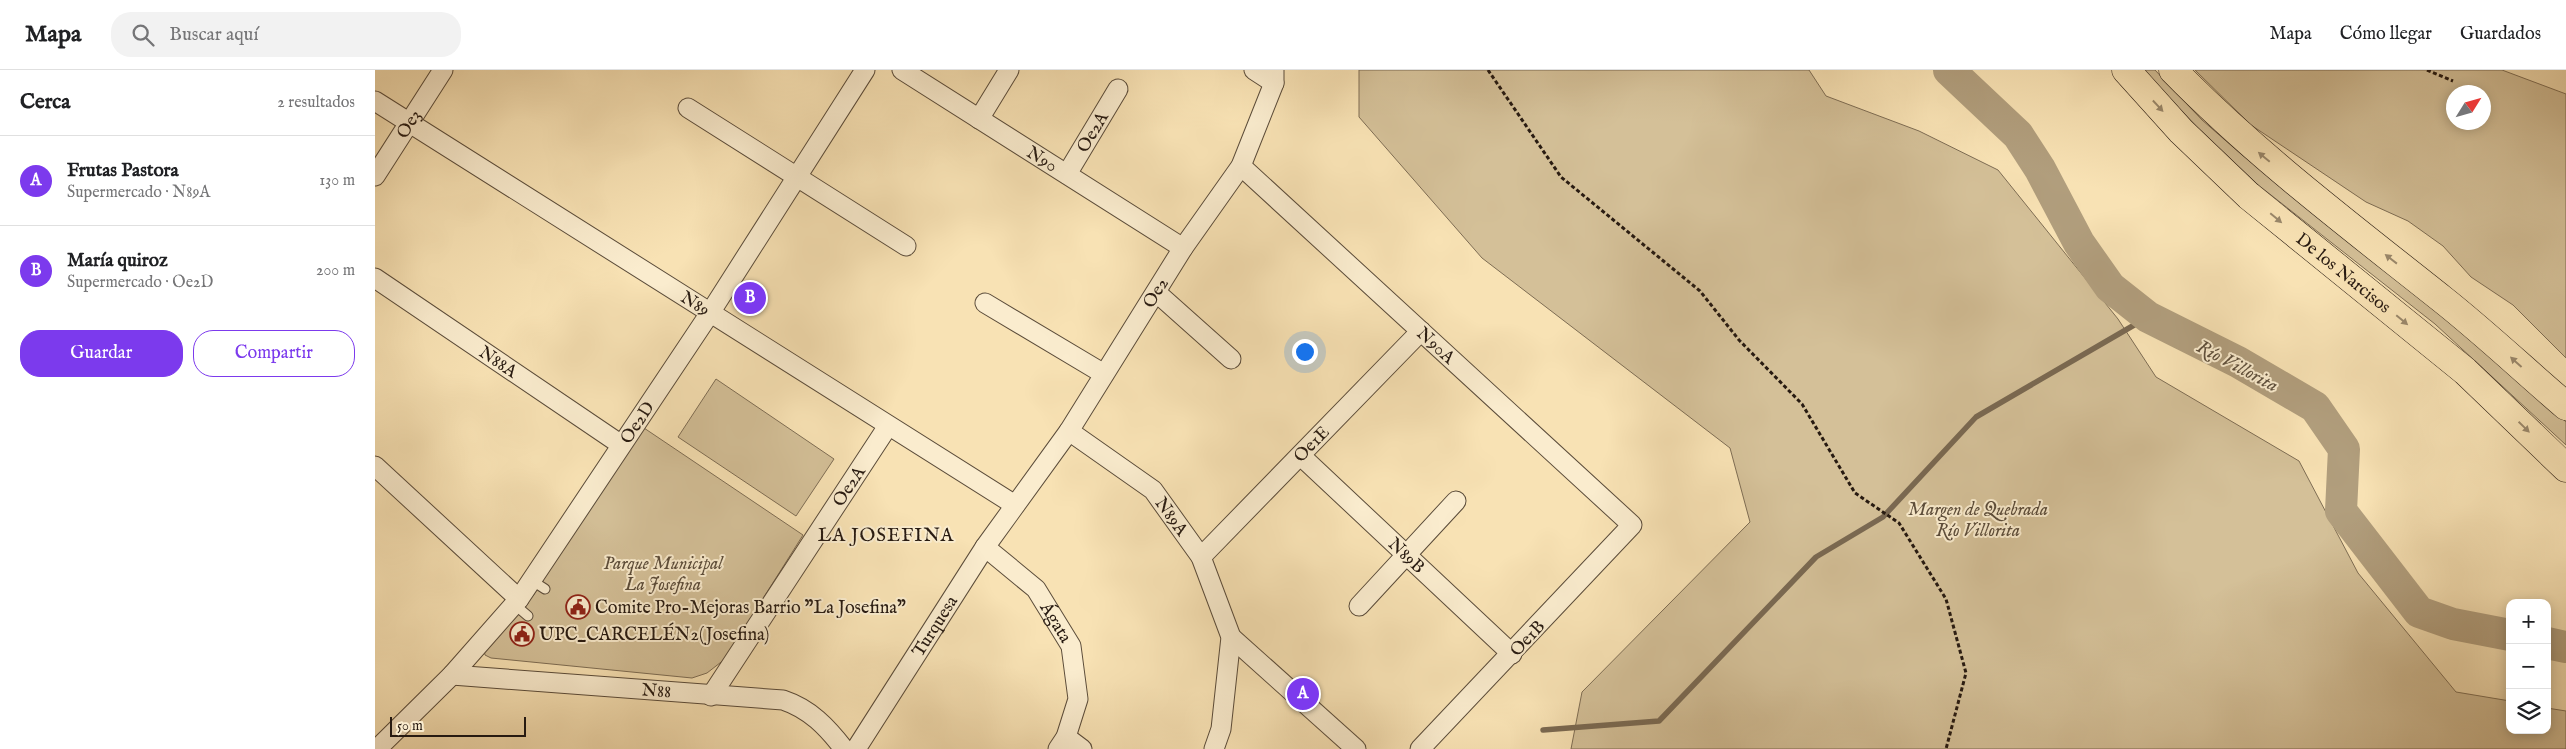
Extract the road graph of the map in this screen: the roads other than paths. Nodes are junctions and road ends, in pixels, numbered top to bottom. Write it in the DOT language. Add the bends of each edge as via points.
graph roads {
  1 [pos="443,70"];
  2 [pos="865,70"];
  3 [pos="902,70"];
  4 [pos="1009,70"];
  5 [pos="1254,70"];
  6 [pos="2125,70"];
  7 [pos="2173,70"];
  8 [pos="1274,76"];
  9 [pos="1118,89"];
  10 [pos="375,101"];
  11 [pos="688,108"];
  12 [pos="979,119"];
  13 [pos="408,123"];
  14 [pos="1241,166"];
  15 [pos="1067,174"];
  16 [pos="375,176"];
  17 [pos="797,177"];
  18 [pos="905,246"];
  19 [pos="1183,248"];
  20 [pos="375,278"];
  21 [pos="1157,293"];
  22 [pos="985,303"];
  23 [pos="710,313"];
  24 [pos="1421,331"];
  25 [pos="1231,359"];
  26 [pos="1104,374"];
  27 [pos="2566,406"];
  28 [pos="888,426"];
  29 [pos="1069,431"];
  30 [pos="621,444"];
  31 [pos="1301,456"];
  32 [pos="375,466"];
  33 [pos="2566,468"];
  34 [pos="1456,501"];
  35 [pos="1015,505"];
  36 [pos="1632,525"];
  37 [pos="985,547"];
  38 [pos="1407,555"];
  39 [pos="1201,557"];
  40 [pos="520,606"];
  41 [pos="1359,606"];
  42 [pos="1231,637"];
  43 [pos="1512,654"];
  44 [pos="451,675"];
  45 [pos="711,696"];
  46 [pos="382,743"];
  47 [pos="1062,743"];
  48 [pos="844,749"];
  49 [pos="857,749"];
  50 [pos="1082,749"];
  51 [pos="1214,749"];
  52 [pos="1356,749"];
  53 [pos="1420,749"];
  1 -- 13 [label="street, Oe3"];
  2 -- 17 [label="street, Oe2D"];
  3 -- 12 [label="street, N90"];
  4 -- 12 [label="street"];
  5 -- 8 [label="street"];
  6 -- 33 [label="main road, De los Narcisos, one-way" via="2181,131 2249,196 2465,371"];
  27 -- 7 [label="main road, one-way" via="2443,300 2253,148"];
  8 -- 14 [label="street, Oe2"];
  9 -- 15 [label="street, Oe2A"];
  10 -- 13 [label="street, N89"];
  11 -- 17 [label="street"];
  12 -- 15 [label="street, N90"];
  13 -- 16 [label="street, Oe3"];
  13 -- 23 [label="street, N89"];
  14 -- 19 [label="street, Oe2"];
  14 -- 24 [label="street, N90A"];
  15 -- 19 [label="street, N90"];
  17 -- 18 [label="street"];
  17 -- 23 [label="street, Oe2D"];
  19 -- 21 [label="street, Oe2"];
  20 -- 30 [label="street, N88A"];
  21 -- 25 [label="street"];
  21 -- 26 [label="street, Oe2"];
  22 -- 26 [label="street"];
  23 -- 28 [label="street, N89"];
  23 -- 30 [label="street, Oe2D"];
  24 -- 31 [label="street, Oe1E"];
  24 -- 36 [label="street, N90A"];
  26 -- 29 [label="street, Oe2"];
  28 -- 35 [label="street, N89"];
  28 -- 45 [label="street, Oe2A"];
  29 -- 35 [label="street, Oe2"];
  29 -- 39 [label="street, N89A" via="1153,490"];
  30 -- 40 [label="street, Oe2D" via="538,585"];
  31 -- 38 [label="street, N89B"];
  31 -- 39 [label="street, Oe1E"];
  32 -- 40 [label="street"];
  34 -- 38 [label="street"];
  35 -- 37 [label="street, Turquesa"];
  36 -- 43 [label="street, Oe1B"];
  37 -- 47 [label="street, Ágata" via="1036,589 1071,646 1077,699"];
  37 -- 49 [label="street, Turquesa"];
  38 -- 41 [label="street"];
  38 -- 43 [label="street, N89B"];
  39 -- 42 [label="street, N89A"];
  40 -- 44 [label="street, Oe2D"];
  42 -- 51 [label="street, N89A" via="1221,729"];
  42 -- 52 [label="street, N89A"];
  43 -- 53 [label="street, Oe1B"];
  44 -- 45 [label="street, N88"];
  44 -- 46 [label="street, Oe2D"];
  45 -- 48 [label="street, N88" via="783,700 795,704 825,724"];
  47 -- 50 [label="street"];
}
